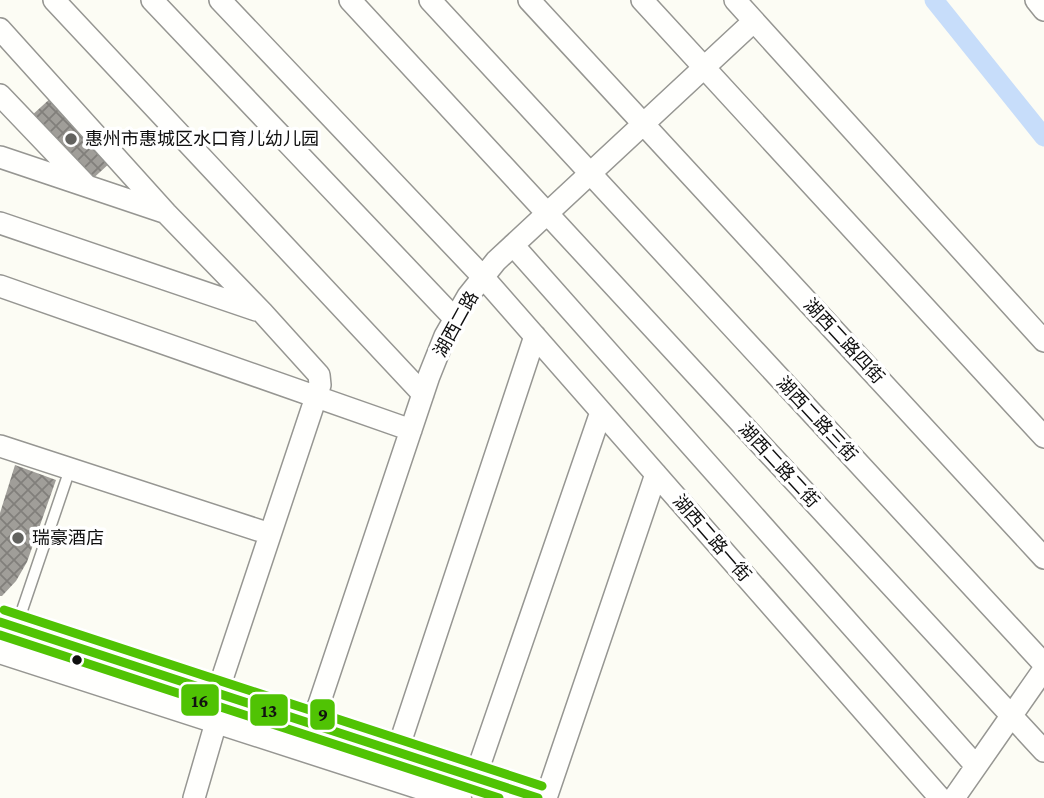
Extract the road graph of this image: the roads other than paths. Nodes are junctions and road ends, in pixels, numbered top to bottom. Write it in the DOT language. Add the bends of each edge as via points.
graph roads {
  1 [pos="54,0"];
  2 [pos="152,0"];
  3 [pos="220,0"];
  4 [pos="350,0"];
  5 [pos="430,0"];
  6 [pos="529,0"];
  7 [pos="642,0"];
  8 [pos="735,0"];
  9 [pos="1036,0"];
  10 [pos="1044,10"];
  11 [pos="754,21"];
  12 [pos="0,29"];
  13 [pos="704,67"];
  14 [pos="0,95"];
  15 [pos="643,124"];
  16 [pos="0,158"];
  17 [pos="589,174"];
  18 [pos="89,188"];
  19 [pos="166,213"];
  20 [pos="547,214"];
  21 [pos="0,223"];
  22 [pos="513,245"];
  23 [pos="483,277"];
  24 [pos="0,286"];
  25 [pos="262,312"];
  26 [pos="455,319"];
  27 [pos="535,336"];
  28 [pos="1044,341"];
  29 [pos="423,394"];
  30 [pos="316,396"];
  31 [pos="601,412"];
  32 [pos="411,430"];
  33 [pos="1044,437"];
  34 [pos="0,446"];
  35 [pos="70,469"];
  36 [pos="656,474"];
  37 [pos="270,534"];
  38 [pos="1044,558"];
  39 [pos="8,625"];
  40 [pos="0,650"];
  41 [pos="1044,667"];
  42 [pos="217,707"];
  43 [pos="1011,716"];
  44 [pos="312,725"];
  45 [pos="1044,751"];
  46 [pos="397,752"];
  47 [pos="976,766"];
  48 [pos="467,788"];
  49 [pos="194,798"];
  50 [pos="538,798"];
  51 [pos="546,798"];
  52 [pos="951,798"];
  1 -- 29 [label="street"];
  2 -- 26 [label="street"];
  3 -- 23 [label="street, 湖西二路一街"];
  4 -- 20 [label="street, 湖西二路二街"];
  5 -- 17 [label="street, 湖西二路三街"];
  6 -- 15 [label="street, 湖西二路四街"];
  7 -- 13 [label="street"];
  8 -- 11 [label="street"];
  9 -- 10 [label="street"];
  11 -- 13 [label="street, 湖西二路"];
  11 -- 28 [label="street"];
  12 -- 19 [label="street"];
  13 -- 15 [label="street, 湖西二路"];
  13 -- 33 [label="street"];
  14 -- 18 [label="street"];
  15 -- 17 [label="street, 湖西二路"];
  15 -- 38 [label="street, 湖西二路四街"];
  16 -- 18 [label="street"];
  17 -- 20 [label="street, 湖西二路"];
  17 -- 41 [label="street, 湖西二路三街"];
  18 -- 19 [label="street"];
  19 -- 25 [label="street"];
  20 -- 22 [label="street, 湖西二路"];
  20 -- 43 [label="street, 湖西二路二街"];
  21 -- 25 [label="street"];
  22 -- 23 [label="street, 湖西二路"];
  22 -- 47 [label="street"];
  23 -- 26 [label="street, 湖西二路"];
  23 -- 27 [label="street, 湖西二路一街"];
  24 -- 30 [label="street"];
  25 -- 30 [label="street" via="319,375"];
  26 -- 29 [label="street, 湖西二路"];
  27 -- 31 [label="street, 湖西二路一街"];
  27 -- 46 [label="street"];
  29 -- 32 [label="street, 湖西二路"];
  30 -- 32 [label="street"];
  30 -- 37 [label="street"];
  31 -- 36 [label="street, 湖西二路一街"];
  31 -- 48 [label="street"];
  32 -- 44 [label="street, 湖西二路"];
  34 -- 35 [label="street"];
  35 -- 37 [label="street"];
  35 -- 39 [label="lane"];
  36 -- 51 [label="street"];
  36 -- 52 [label="street, 湖西二路一街"];
  37 -- 42 [label="street"];
  39 -- 42 [label="street"];
  40 -- 42 [label="street"];
  41 -- 43 [label="street"];
  42 -- 44 [label="street"];
  42 -- 48 [label="street"];
  42 -- 49 [label="street"];
  43 -- 45 [label="street, 湖西二路二街"];
  43 -- 47 [label="street"];
  44 -- 46 [label="street"];
  46 -- 48 [label="street"];
  47 -- 52 [label="street"];
  48 -- 50 [label="street"];
}
